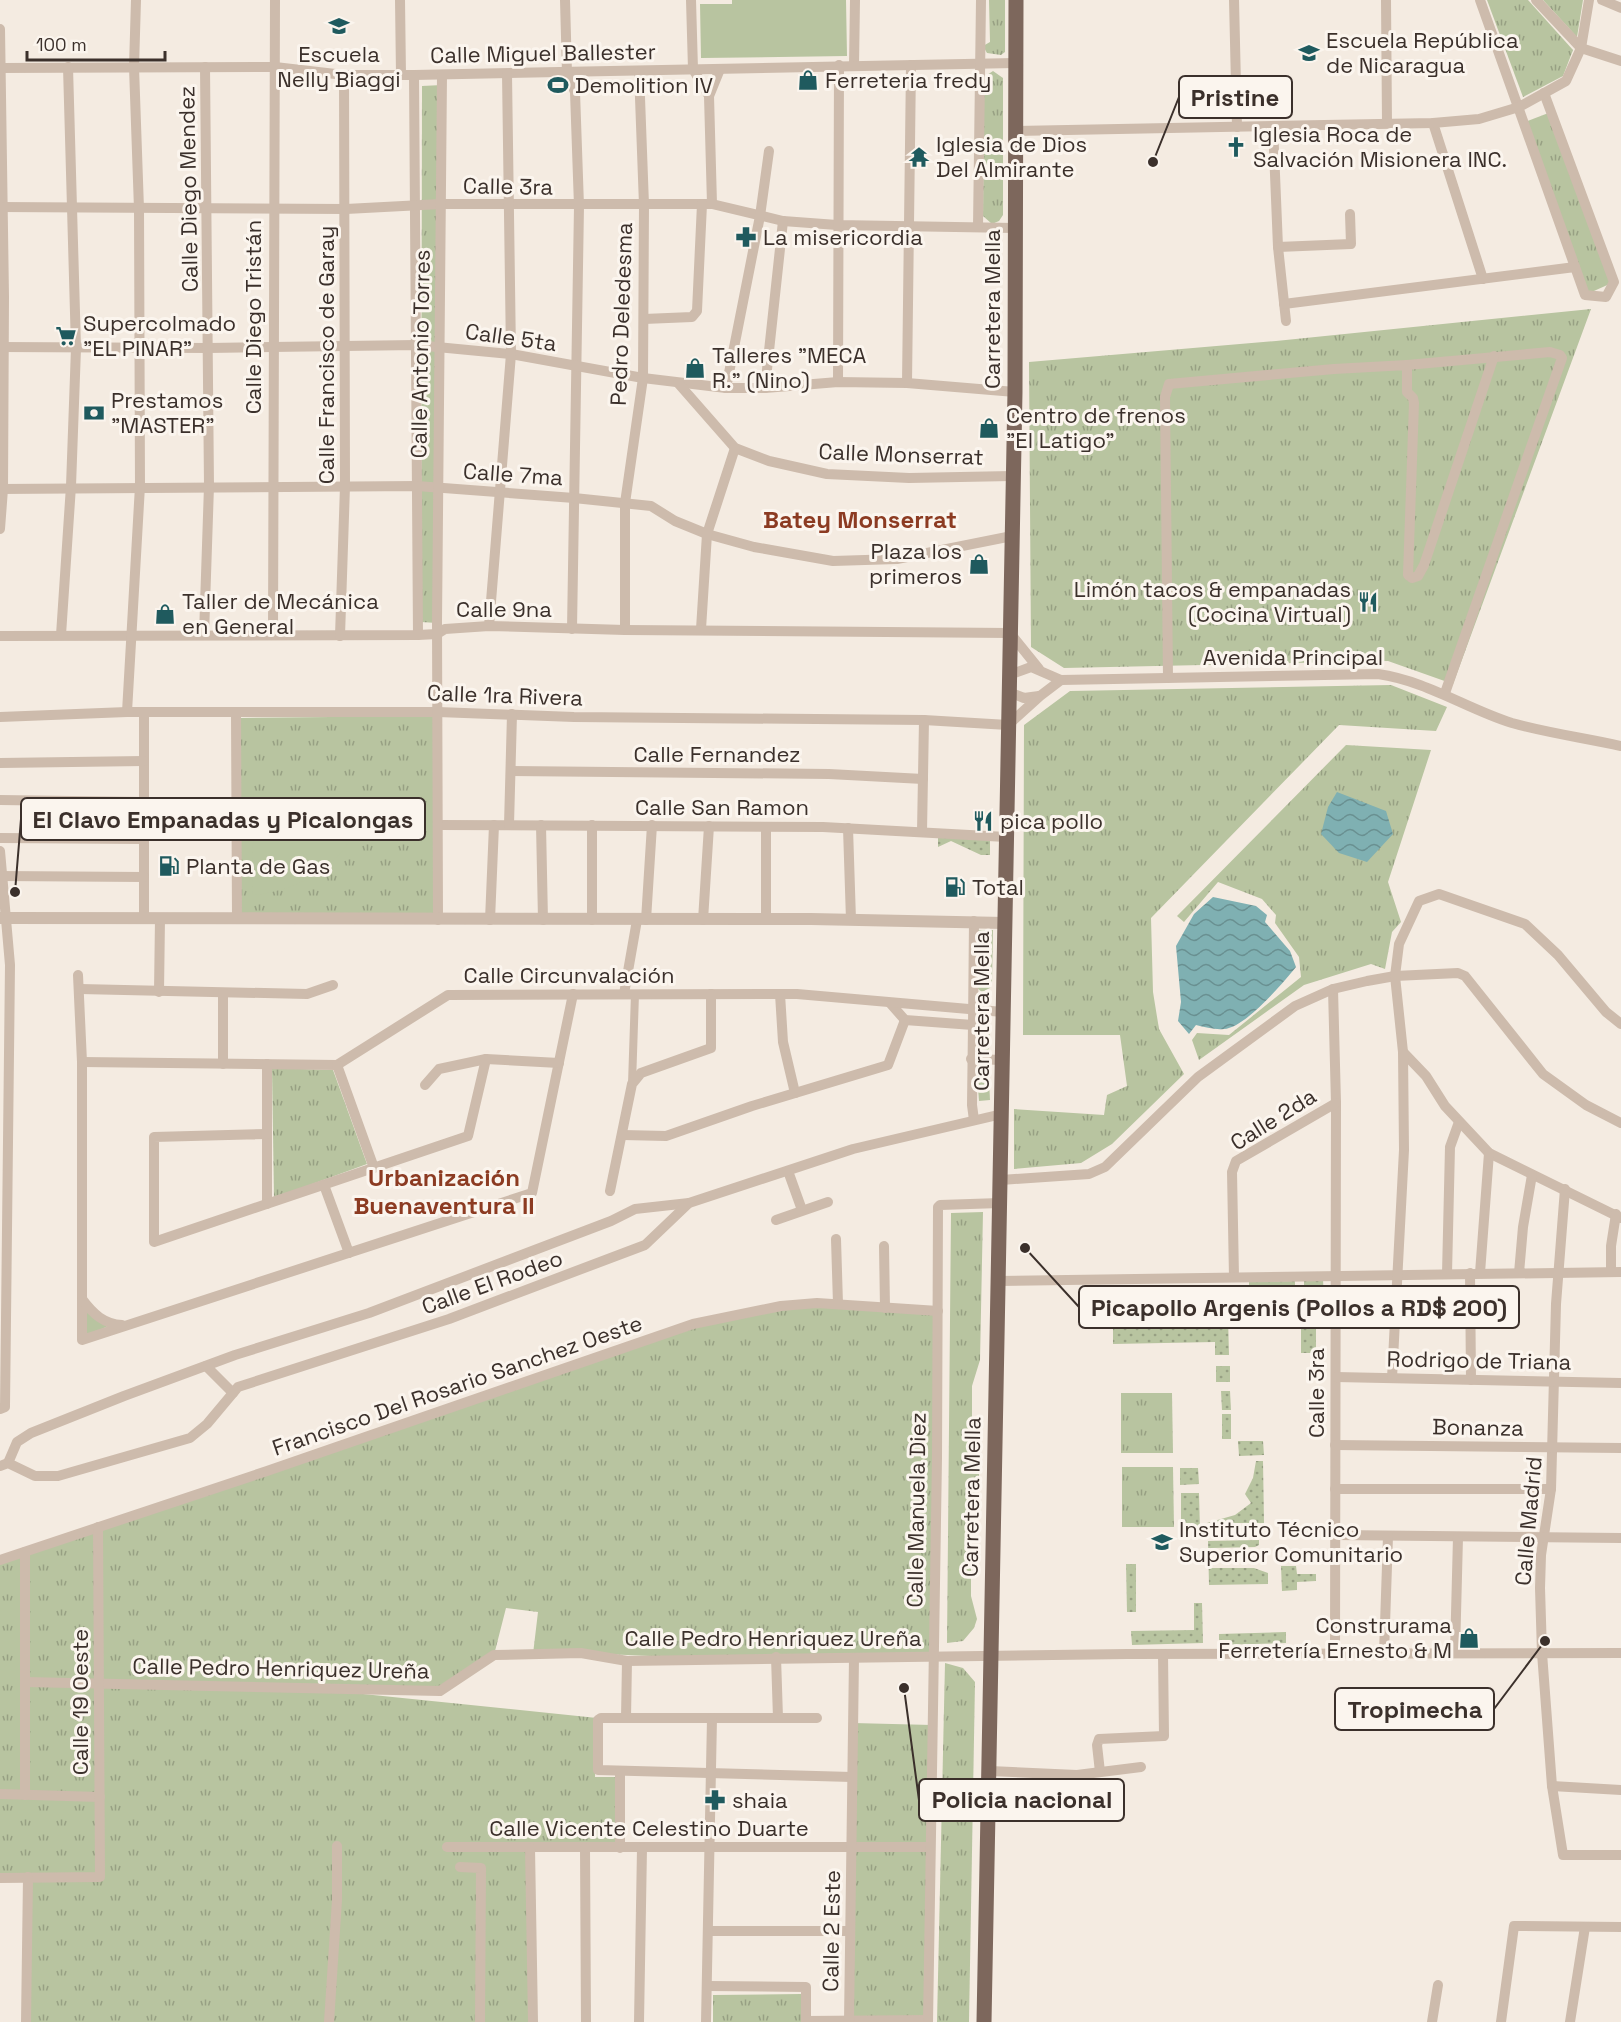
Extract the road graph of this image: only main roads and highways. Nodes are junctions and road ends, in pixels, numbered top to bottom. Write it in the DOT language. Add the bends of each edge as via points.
graph roads {
  1 [pos="1016,0"];
  2 [pos="984,2022"];
  1 -- 2 [label="main road, Carretera Mella" via="1015,392"];
}
